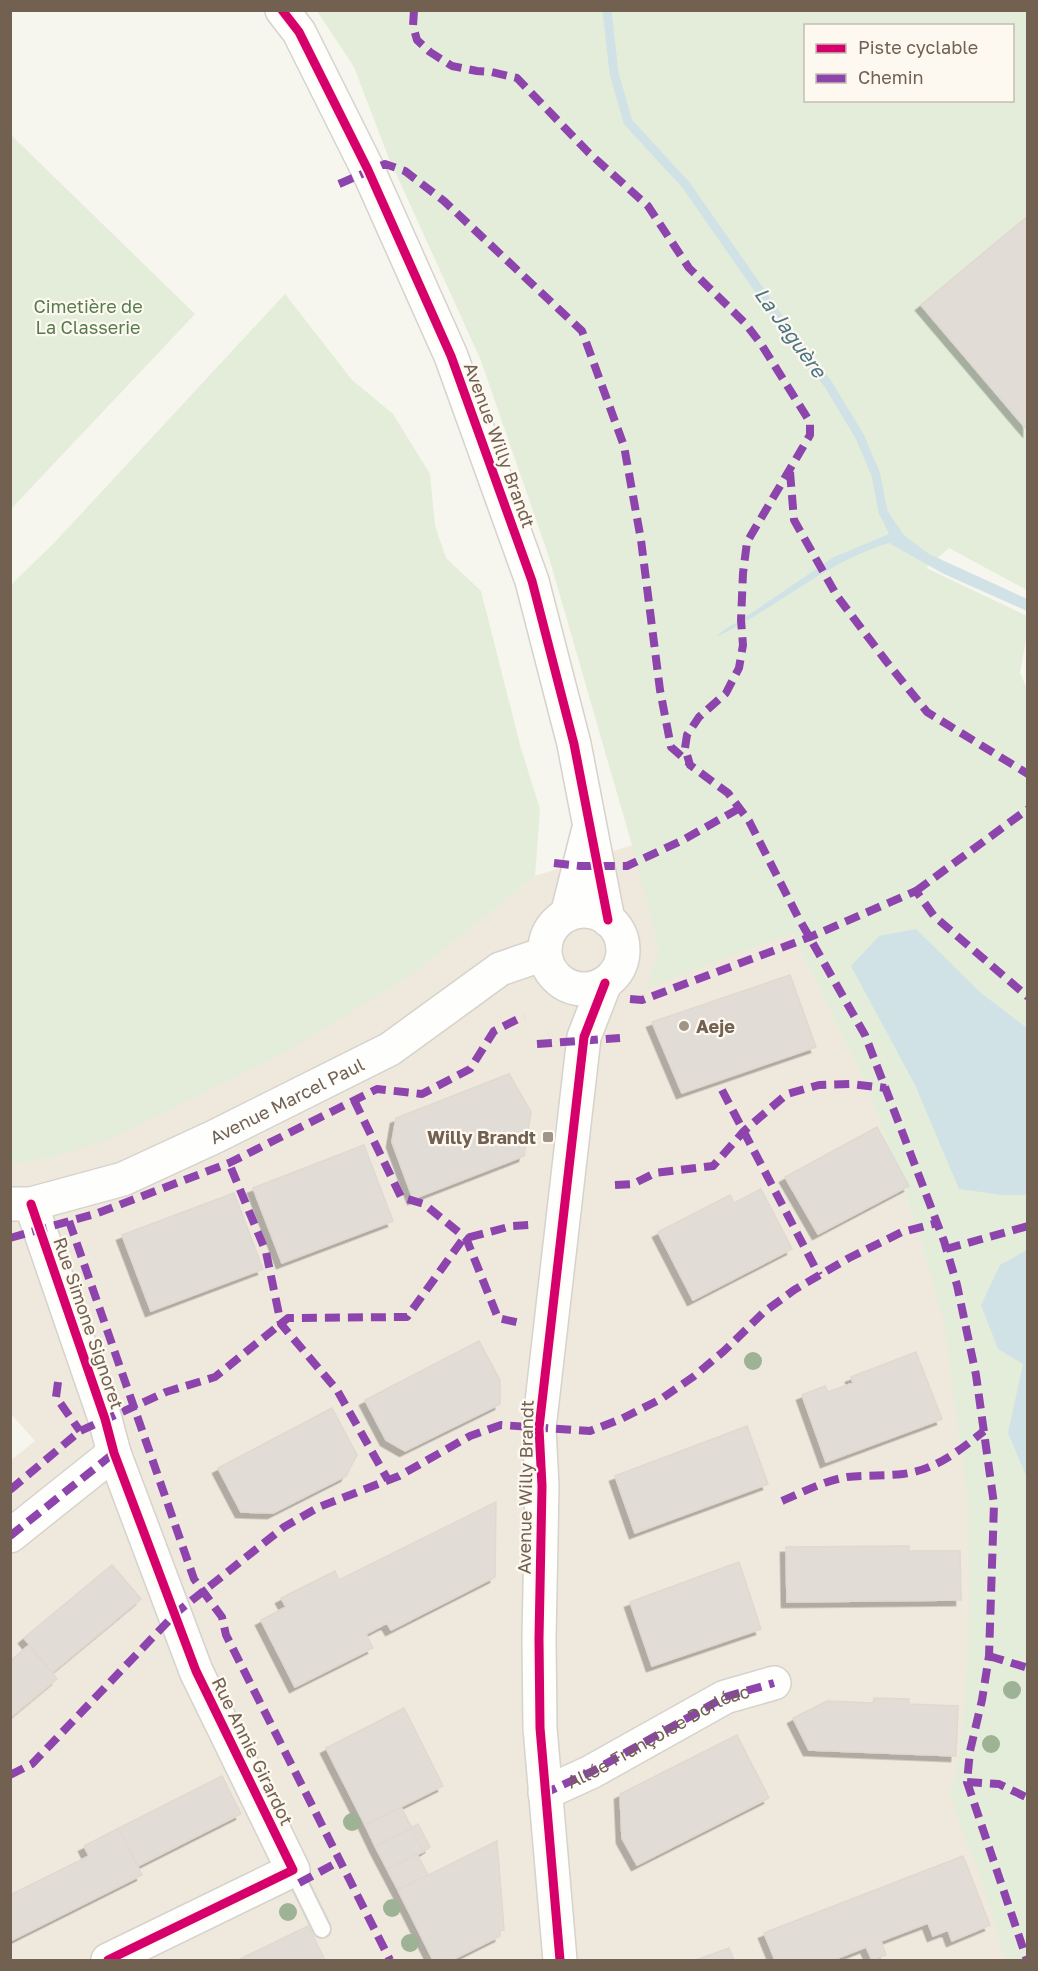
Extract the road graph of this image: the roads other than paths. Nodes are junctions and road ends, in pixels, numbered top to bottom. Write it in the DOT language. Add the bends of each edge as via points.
graph roads {
  1 [pos="282,10"];
  2 [pos="590,825"];
  3 [pos="567,915"];
  4 [pos="608,920"];
  5 [pos="544,954"];
  6 [pos="605,983"];
  7 [pos="572,988"];
  8 [pos="584,1036"];
  9 [pos="21,1204"];
  10 [pos="114,1453"];
  11 [pos="10,1536"];
  12 [pos="774,1683"];
  13 [pos="545,1793"];
  14 [pos="292,1870"];
  15 [pos="322,1929"];
  16 [pos="108,1960"];
  17 [pos="560,1960"];
  1 -- 2 [label="street, Avenue Willy Brandt" via="299,32 368,170 451,356 532,581 574,744"];
  2 -- 3 [label="street, Avenue Willy Brandt"];
  2 -- 4 [label="street, Avenue Willy Brandt"];
  3 -- 4 [label="street" via="581,911"];
  3 -- 5 [label="street, Avenue Willy Brandt" via="554,924 546,938"];
  4 -- 6 [label="street, Avenue Willy Brandt" via="618,931 622,960"];
  5 -- 7 [label="street" via="548,969"];
  5 -- 9 [label="street, Avenue Marcel Paul" via="500,969 390,1049 213,1137 123,1179"];
  6 -- 7 [label="street" via="589,989"];
  6 -- 8 [label="street, Avenue Willy Brandt"];
  7 -- 8 [label="street, Avenue Willy Brandt"];
  8 -- 13 [label="street, Avenue Willy Brandt" via="539,1428 540,1706"];
  9 -- 10 [label="street, Rue Simone Signoret" via="105,1419"];
  10 -- 11 [label="street"];
  10 -- 14 [label="street, Rue Annie Girardot" via="196,1671"];
  12 -- 13 [label="street, Allée Françoise Dorléac" via="725,1697 591,1772"];
  13 -- 17 [label="street, Avenue Willy Brandt"];
  14 -- 15 [label="lane"];
  14 -- 16 [label="street"];
}
